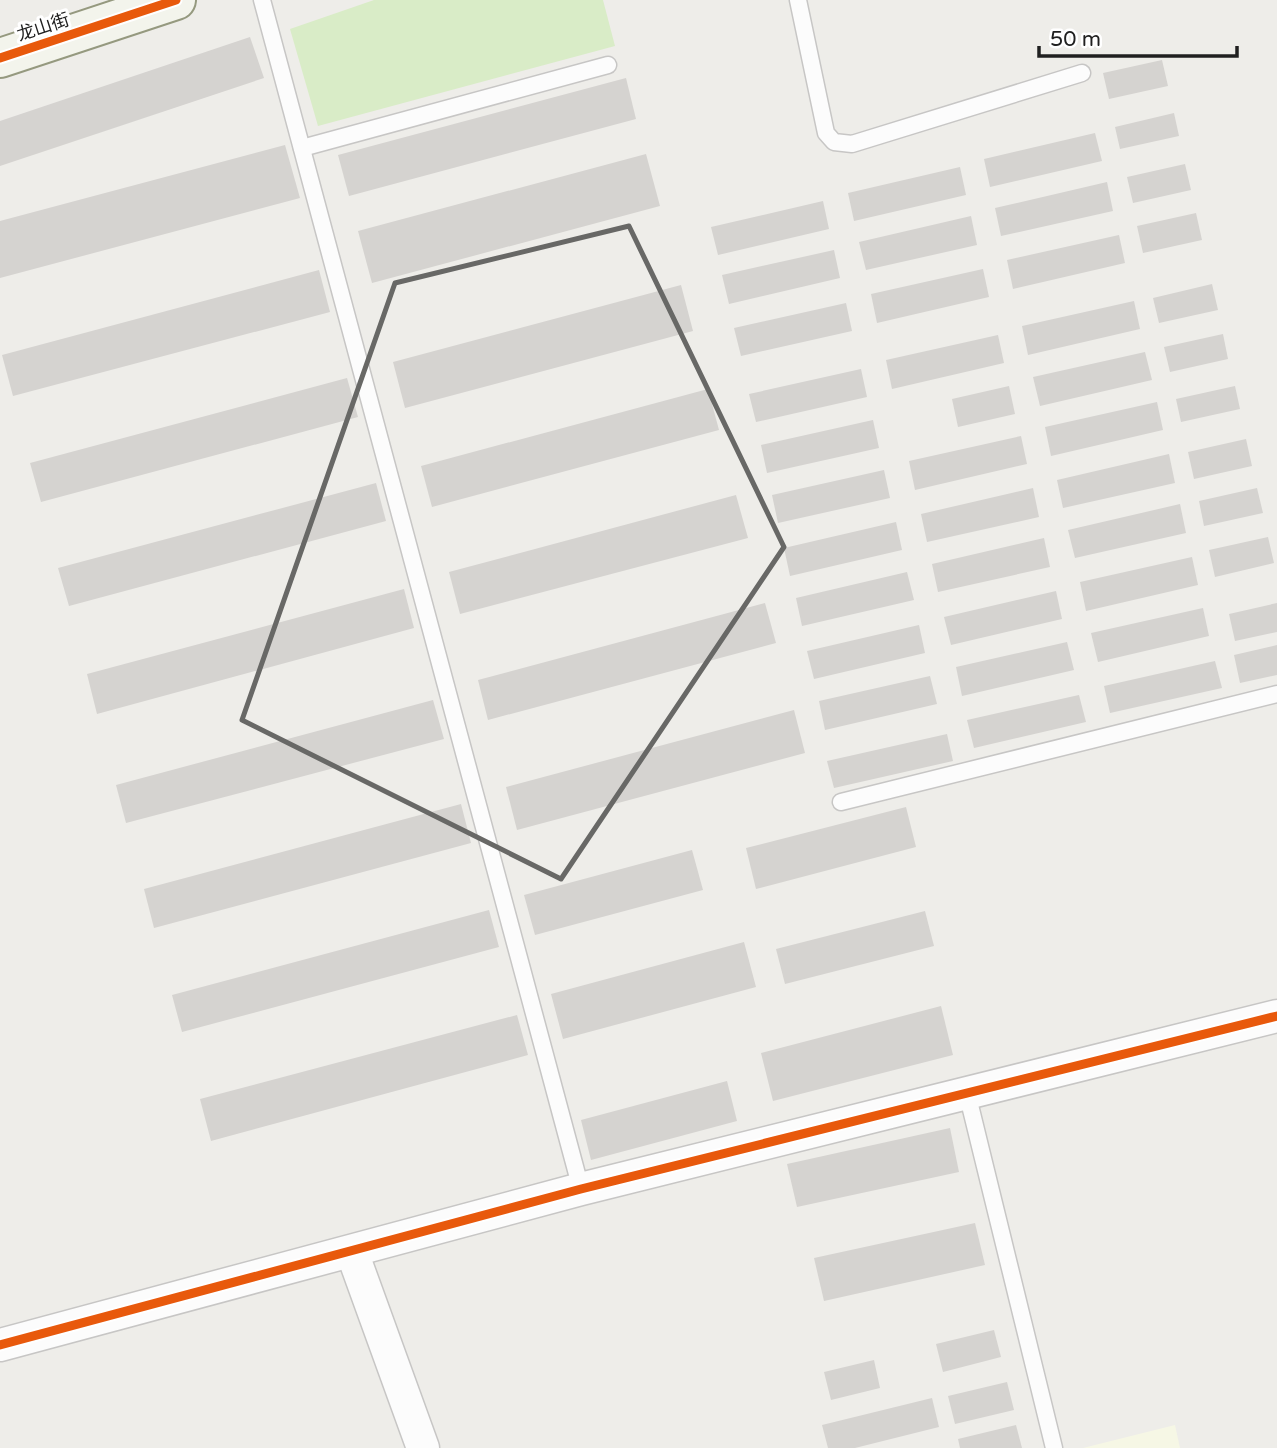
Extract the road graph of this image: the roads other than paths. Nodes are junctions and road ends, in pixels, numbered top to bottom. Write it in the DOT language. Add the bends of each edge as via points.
graph roads {
  1 [pos="176,0"];
  2 [pos="262,0"];
  3 [pos="798,0"];
  4 [pos="0,58"];
  5 [pos="608,65"];
  6 [pos="1082,73"];
  7 [pos="302,148"];
  8 [pos="1277,694"];
  9 [pos="841,802"];
  10 [pos="1277,1016"];
  11 [pos="967,1093"];
  12 [pos="581,1189"];
  13 [pos="352,1252"];
  14 [pos="0,1345"];
  15 [pos="423,1448"];
  16 [pos="1054,1448"];
  1 -- 4 [label="street, 龙山街"];
  2 -- 7 [label="lane"];
  3 -- 6 [label="lane" via="826,133 834,142 852,144"];
  5 -- 7 [label="lane"];
  7 -- 12 [label="lane"];
  8 -- 9 [label="lane"];
  10 -- 11 [label="street"];
  11 -- 12 [label="street"];
  11 -- 16 [label="lane"];
  12 -- 13 [label="street"];
  13 -- 14 [label="street"];
  13 -- 15 [label="street"];
}
